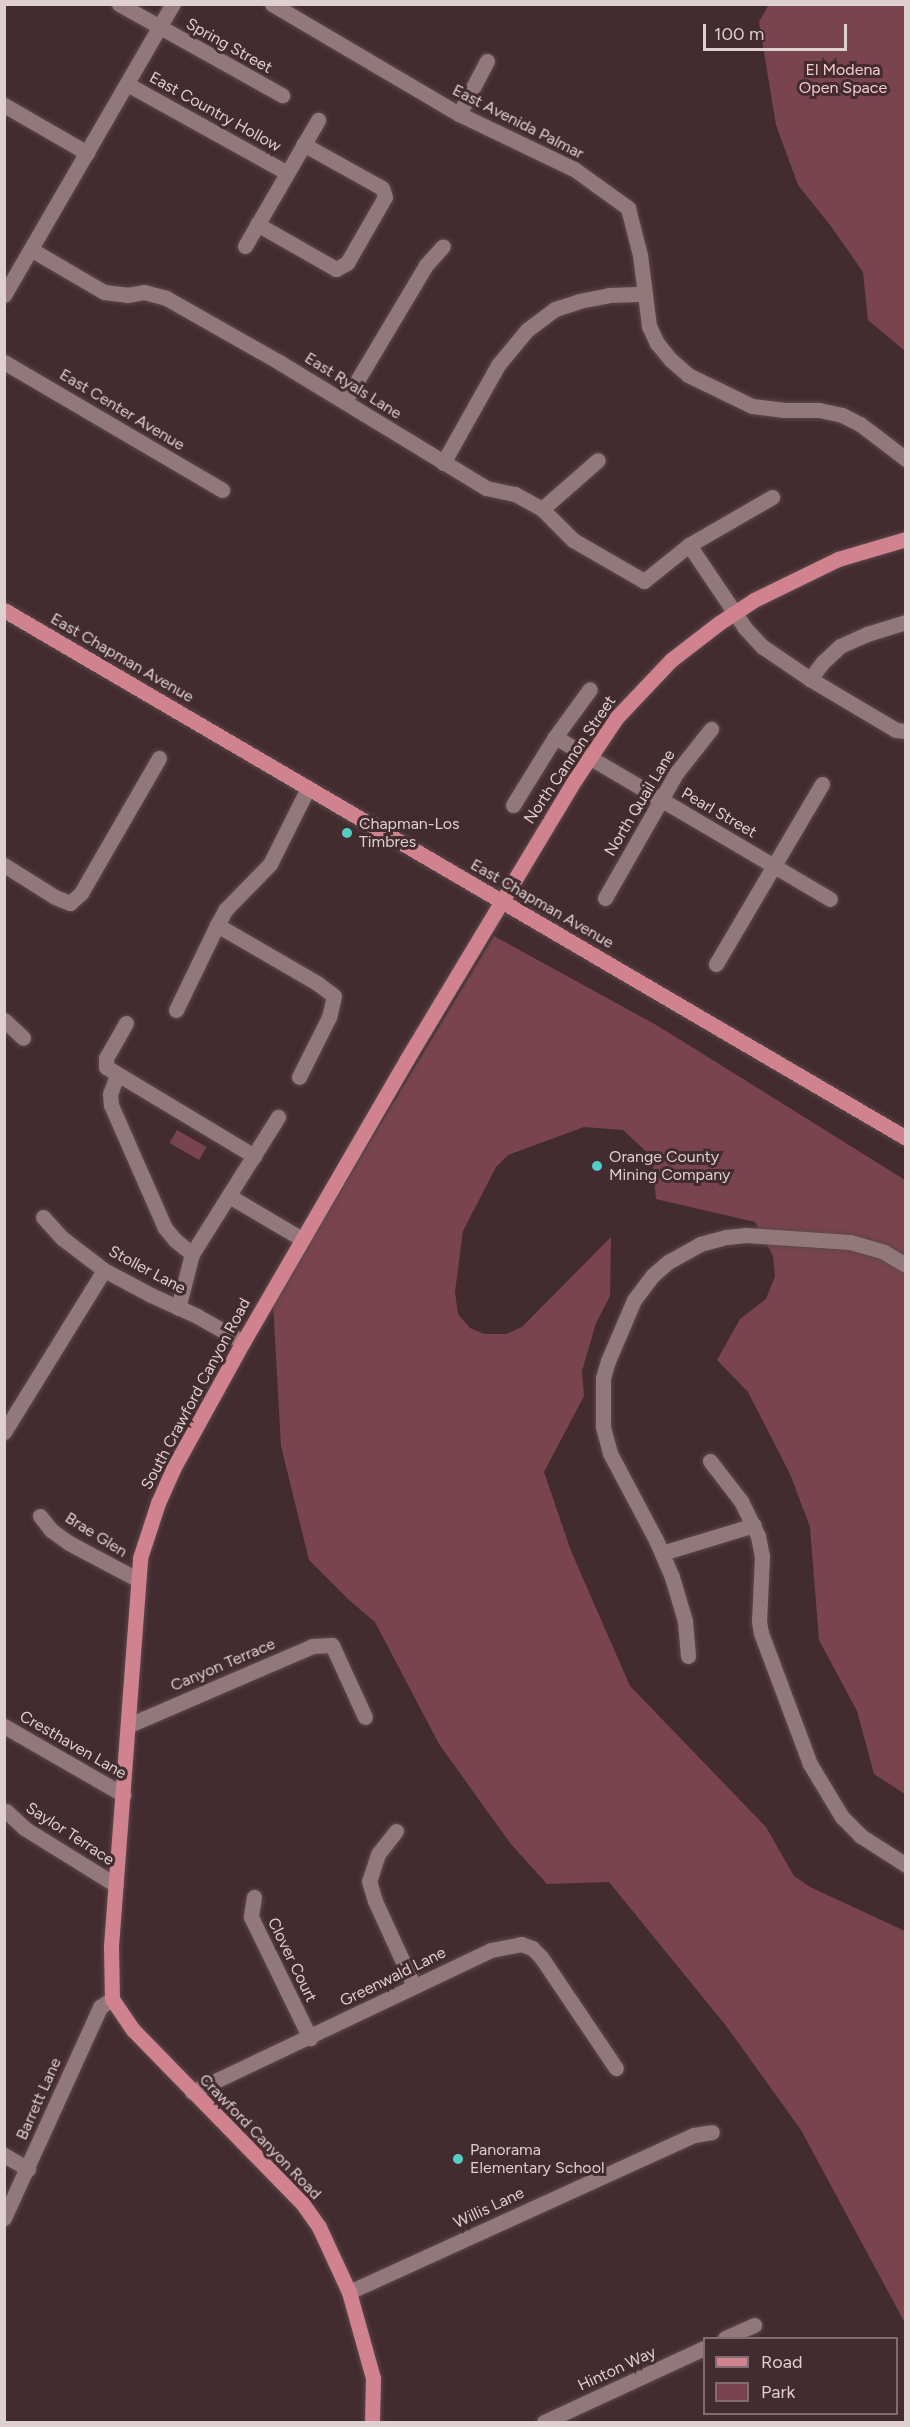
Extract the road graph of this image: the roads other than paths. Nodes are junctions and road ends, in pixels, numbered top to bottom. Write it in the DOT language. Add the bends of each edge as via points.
graph roads {
  1 [pos="119,4"];
  2 [pos="173,4"];
  3 [pos="272,4"];
  4 [pos="159,28"];
  5 [pos="487,61"];
  6 [pos="127,84"];
  7 [pos="282,95"];
  8 [pos="4,105"];
  9 [pos="459,114"];
  10 [pos="318,120"];
  11 [pos="303,144"];
  12 [pos="87,153"];
  13 [pos="286,172"];
  14 [pos="257,224"];
  15 [pos="244,246"];
  16 [pos="443,246"];
  17 [pos="32,250"];
  18 [pos="7,286"];
  19 [pos="644,294"];
  20 [pos="4,362"];
  21 [pos="345,401"];
  22 [pos="906,459"];
  23 [pos="598,460"];
  24 [pos="443,463"];
  25 [pos="222,490"];
  26 [pos="772,497"];
  27 [pos="542,509"];
  28 [pos="906,539"];
  29 [pos="689,545"];
  30 [pos="4,610"];
  31 [pos="734,612"];
  32 [pos="906,622"];
  33 [pos="810,679"];
  34 [pos="590,689"];
  35 [pos="711,729"];
  36 [pos="906,731"];
  37 [pos="555,737"];
  38 [pos="159,758"];
  39 [pos="589,758"];
  40 [pos="822,784"];
  41 [pos="313,791"];
  42 [pos="661,800"];
  43 [pos="513,805"];
  44 [pos="4,865"];
  45 [pos="773,866"];
  46 [pos="605,898"];
  47 [pos="830,899"];
  48 [pos="502,901"];
  49 [pos="217,926"];
  50 [pos="716,964"];
  51 [pos="176,1010"];
  52 [pos="4,1020"];
  53 [pos="126,1023"];
  54 [pos="23,1038"];
  55 [pos="117,1075"];
  56 [pos="299,1077"];
  57 [pos="278,1117"];
  58 [pos="906,1138"];
  59 [pos="254,1156"];
  60 [pos="229,1196"];
  61 [pos="43,1217"];
  62 [pos="302,1239"];
  63 [pos="192,1254"];
  64 [pos="906,1264"];
  65 [pos="104,1270"];
  66 [pos="178,1308"];
  67 [pos="243,1342"];
  68 [pos="4,1432"];
  69 [pos="710,1461"];
  70 [pos="40,1516"];
  71 [pos="754,1525"];
  72 [pos="662,1553"];
  73 [pos="137,1579"];
  74 [pos="688,1656"];
  75 [pos="365,1717"];
  76 [pos="129,1725"];
  77 [pos="4,1726"];
  78 [pos="124,1795"];
  79 [pos="6,1811"];
  80 [pos="396,1831"];
  81 [pos="906,1865"];
  82 [pos="116,1885"];
  83 [pos="254,1897"];
  84 [pos="414,1986"];
  85 [pos="112,1999"];
  86 [pos="310,2038"];
  87 [pos="616,2068"];
  88 [pos="192,2092"];
  89 [pos="712,2132"];
  90 [pos="4,2155"];
  91 [pos="28,2169"];
  92 [pos="4,2218"];
  93 [pos="349,2292"];
  94 [pos="754,2325"];
  95 [pos="727,2337"];
  96 [pos="703,2349"];
  97 [pos="372,2422"];
  98 [pos="544,2422"];
  1 -- 4 [label="street, Spring Street"];
  2 -- 4 [label="street"];
  3 -- 9 [label="street, East Avenida Palmar"];
  4 -- 6 [label="street"];
  4 -- 7 [label="street, Spring Street"];
  5 -- 9 [label="street"];
  6 -- 12 [label="street"];
  6 -- 13 [label="street, East Country Hollow"];
  8 -- 12 [label="street"];
  9 -- 19 [label="street, East Avenida Palmar" via="574,169 628,208 640,255"];
  10 -- 11 [label="street, East Country Hollow"];
  11 -- 13 [label="street, East Country Hollow"];
  11 -- 14 [label="street, East Country Hollow" via="382,188 385,197 347,263 336,268"];
  12 -- 17 [label="street"];
  13 -- 14 [label="street, East Country Hollow"];
  14 -- 15 [label="street, East Country Hollow"];
  16 -- 21 [label="street" via="426,266"];
  17 -- 18 [label="street"];
  17 -- 21 [label="street, East Ryals Lane" via="104,292 144,292 166,298"];
  19 -- 22 [label="street, East Avenida Palmar" via="649,326 657,343 688,375 752,406 819,410 842,416 860,424"];
  19 -- 24 [label="street" via="609,295 555,309 527,330 498,365"];
  20 -- 25 [label="street, East Center Avenue"];
  21 -- 24 [label="street, East Ryals Lane"];
  23 -- 27 [label="street"];
  24 -- 27 [label="street, East Ryals Lane" via="486,488 515,494"];
  26 -- 29 [label="street"];
  27 -- 29 [label="street, East Ryals Lane" via="573,540 644,581"];
  28 -- 31 [label="main road, North Cannon Street" via="811,570"];
  29 -- 31 [label="street"];
  30 -- 41 [label="main road, East Chapman Avenue"];
  31 -- 33 [label="street" via="763,647"];
  31 -- 39 [label="main road, North Cannon Street" via="655,675 617,717"];
  32 -- 33 [label="street" via="840,646"];
  33 -- 36 [label="street" via="896,730"];
  34 -- 37 [label="street"];
  35 -- 42 [label="street, North Quail Lane" via="677,772"];
  37 -- 39 [label="street, Pearl Street"];
  37 -- 43 [label="street"];
  38 -- 44 [label="street" via="81,893 70,903"];
  39 -- 42 [label="street, Pearl Street"];
  39 -- 48 [label="main road, North Cannon Street"];
  40 -- 45 [label="street"];
  41 -- 48 [label="main road, East Chapman Avenue"];
  41 -- 49 [label="street" via="289,822 289,832 265,871 226,909"];
  42 -- 45 [label="street, Pearl Street"];
  42 -- 46 [label="street, North Quail Lane"];
  45 -- 47 [label="street, Pearl Street"];
  45 -- 50 [label="street"];
  48 -- 58 [label="main road, East Chapman Avenue"];
  48 -- 62 [label="main road, South Crawford Canyon Road"];
  49 -- 51 [label="street"];
  49 -- 56 [label="street" via="334,996"];
  52 -- 54 [label="street"];
  53 -- 55 [label="street" via="105,1063"];
  55 -- 59 [label="street"];
  55 -- 63 [label="street" via="110,1094 111,1105 165,1228"];
  57 -- 59 [label="street"];
  59 -- 60 [label="street"];
  60 -- 62 [label="street"];
  60 -- 63 [label="street"];
  61 -- 65 [label="street, Stoller Lane" via="62,1238"];
  62 -- 67 [label="main road, South Crawford Canyon Road"];
  63 -- 66 [label="street"];
  64 -- 72 [label="street" via="884,1252 850,1242 736,1236 684,1252 641,1289 608,1360 601,1402 610,1453"];
  65 -- 66 [label="street, Stoller Lane"];
  65 -- 68 [label="street"];
  66 -- 67 [label="street, Stoller Lane"];
  67 -- 73 [label="main road, South Crawford Canyon Road" via="158,1503"];
  69 -- 71 [label="street"];
  70 -- 73 [label="street, Brae Glen" via="69,1543"];
  71 -- 72 [label="street"];
  71 -- 81 [label="street" via="762,1556 761,1633 802,1746 842,1817 876,1847"];
  72 -- 74 [label="street" via="685,1621"];
  73 -- 76 [label="main road, South Crawford Canyon Road"];
  75 -- 76 [label="street, Canyon Terrace" via="332,1645 312,1646"];
  76 -- 78 [label="main road, South Crawford Canyon Road"];
  77 -- 78 [label="street, Cresthaven Lane"];
  78 -- 82 [label="main road, South Crawford Canyon Road"];
  79 -- 82 [label="street, Saylor Terrace" via="24,1828"];
  80 -- 84 [label="street" via="378,1854 369,1881"];
  82 -- 85 [label="main road, South Crawford Canyon Road"];
  83 -- 86 [label="street, Clover Court" via="251,1917"];
  84 -- 86 [label="street, Greenwald Lane"];
  84 -- 87 [label="street, Greenwald Lane" via="491,1950 521,1944 532,1948"];
  85 -- 88 [label="main road, Crawford Canyon Road" via="122,2017"];
  85 -- 91 [label="street, Barrett Lane" via="100,2007"];
  86 -- 88 [label="street, Greenwald Lane"];
  88 -- 93 [label="main road, Crawford Canyon Road" via="302,2204 331,2249"];
  89 -- 93 [label="street, Willis Lane" via="694,2135"];
  90 -- 91 [label="street"];
  91 -- 92 [label="street, Barrett Lane"];
  93 -- 97 [label="main road, Crawford Canyon Road" via="373,2378"];
  94 -- 95 [label="street"];
  96 -- 98 [label="street, Hinton Way"];
}
